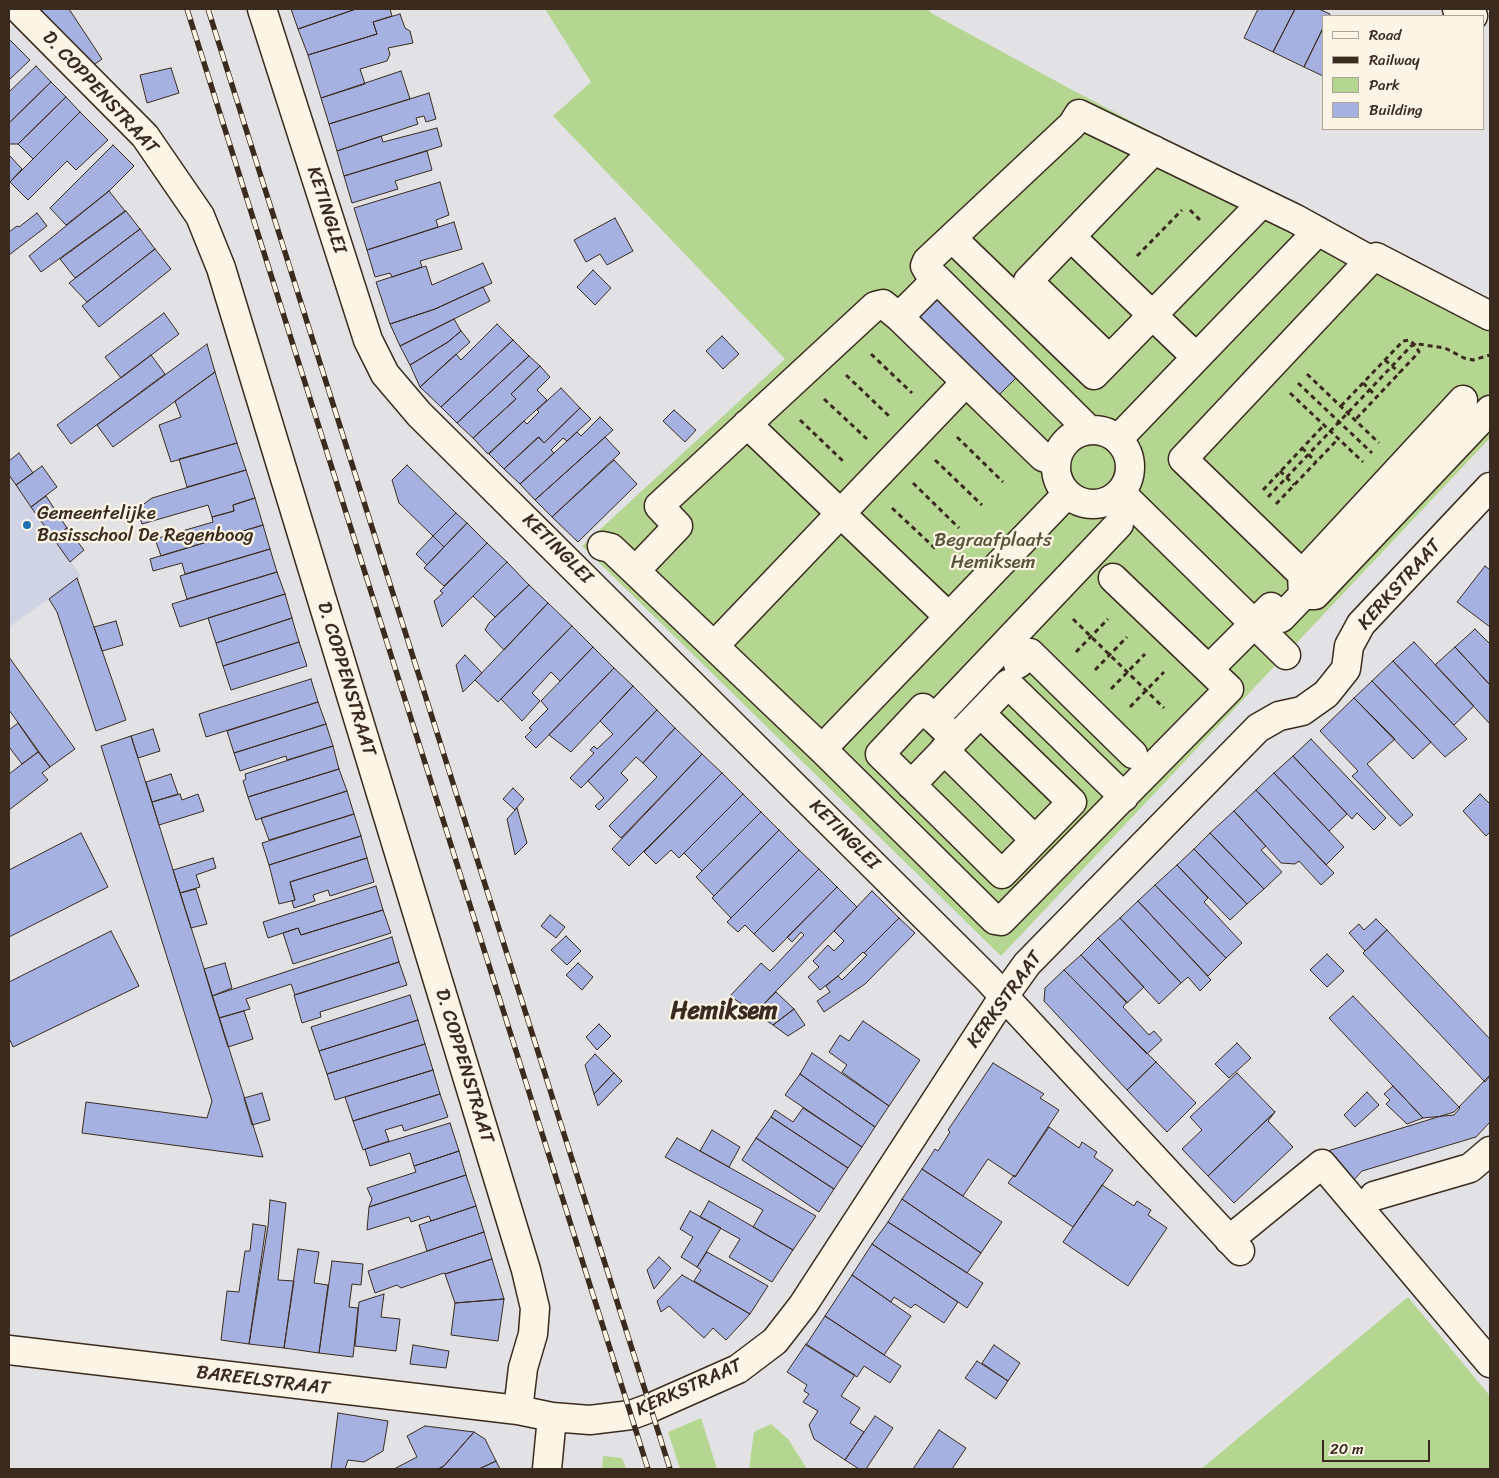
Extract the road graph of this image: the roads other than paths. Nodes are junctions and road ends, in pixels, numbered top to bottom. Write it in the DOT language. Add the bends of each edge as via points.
graph roads {
  1 [pos="19,9"];
  2 [pos="262,9"];
  3 [pos="1457,9"];
  4 [pos="1471,15"];
  5 [pos="1154,150"];
  6 [pos="1262,203"];
  7 [pos="1318,231"];
  8 [pos="1071,237"];
  9 [pos="952,238"];
  10 [pos="1370,260"];
  11 [pos="937,279"];
  12 [pos="1152,315"];
  13 [pos="1490,316"];
  14 [pos="899,317"];
  15 [pos="1196,357"];
  16 [pos="1109,359"];
  17 [pos="966,382"];
  18 [pos="1463,400"];
  19 [pos="1490,410"];
  20 [pos="747,424"];
  21 [pos="1088,430"];
  22 [pos="1118,439"];
  23 [pos="1056,462"];
  24 [pos="1490,487"];
  25 [pos="1120,492"];
  26 [pos="1067,494"];
  27 [pos="840,513"];
  28 [pos="1118,524"];
  29 [pos="602,546"];
  30 [pos="635,571"];
  31 [pos="1302,585"];
  32 [pos="1150,613"];
  33 [pos="949,617"];
  34 [pos="1254,624"];
  35 [pos="714,646"];
  36 [pos="1286,655"];
  37 [pos="1009,665"];
  38 [pos="1209,669"];
  39 [pos="980,713"];
  40 [pos="934,719"];
  41 [pos="950,745"];
  42 [pos="822,749"];
  43 [pos="1133,754"];
  44 [pos="912,785"];
  45 [pos="1124,797"];
  46 [pos="1036,840"];
  47 [pos="1004,996"];
  48 [pos="1490,1151"];
  49 [pos="1374,1196"];
  50 [pos="9,1350"];
  51 [pos="1490,1363"];
  52 [pos="518,1410"];
  53 [pos="552,1417"];
  54 [pos="547,1469"];
  1 -- 52 [label="street, D. COPPENSTRAAT" via="145,136 200,216 221,268 526,1270 535,1308"];
  2 -- 47 [label="street, KETINGLEI" via="368,340 385,374 419,414"];
  3 -- 4 [label="street"];
  5 -- 6 [label="street"];
  5 -- 8 [label="street"];
  5 -- 9 [label="street" via="1080,114"];
  6 -- 7 [label="street"];
  6 -- 12 [label="street"];
  7 -- 10 [label="street"];
  7 -- 15 [label="street"];
  8 -- 12 [label="street"];
  8 -- 16 [label="street" via="1028,281"];
  9 -- 11 [label="street" via="927,262 928,271"];
  9 -- 16 [label="street" via="1094,375"];
  10 -- 13 [label="street" via="1376,258"];
  10 -- 31 [label="street" via="1183,459"];
  11 -- 14 [label="street"];
  11 -- 21 [label="street"];
  12 -- 15 [label="street"];
  12 -- 16 [label="street"];
  14 -- 17 [label="street"];
  14 -- 20 [label="street" via="883,304 875,306"];
  15 -- 22 [label="street"];
  17 -- 23 [label="street" via="1042,457"];
  17 -- 27 [label="street"];
  18 -- 31 [label="street" via="1394,475"];
  19 -- 31 [label="street" via="1315,595"];
  20 -- 27 [label="street"];
  20 -- 30 [label="street" via="659,506 678,526"];
  21 -- 22 [label="street" via="1102,430"];
  21 -- 23 [label="street" via="1076,433 1066,441"];
  22 -- 25 [label="street" via="1129,456 1130,469 1128,482"];
  23 -- 26 [label="street" via="1056,474"];
  24 -- 47 [label="street, KERKSTRAAT" via="1361,624 1350,646 1346,669 1326,694 1302,711 1280,716 1258,728 1027,964"];
  25 -- 26 [label="street" via="1100,504 1088,504"];
  25 -- 34 [label="street"];
  26 -- 33 [label="street"];
  27 -- 33 [label="street"];
  27 -- 35 [label="street"];
  28 -- 37 [label="street"];
  29 -- 30 [label="street" via="611,548"];
  30 -- 35 [label="street"];
  31 -- 34 [label="street" via="1281,618 1271,607"];
  32 -- 38 [label="street"];
  33 -- 42 [label="street"];
  34 -- 36 [label="street"];
  34 -- 38 [label="street"];
  35 -- 42 [label="street"];
  37 -- 39 [label="street"];
  37 -- 40 [label="street"];
  37 -- 43 [label="street" via="1030,653"];
  37 -- 45 [label="street"];
  38 -- 45 [label="street" via="1229,689"];
  39 -- 41 [label="street"];
  39 -- 46 [label="street" via="1072,802"];
  40 -- 41 [label="street"];
  40 -- 44 [label="street" via="924,708 880,754"];
  41 -- 44 [label="street"];
  41 -- 46 [label="street"];
  42 -- 45 [label="street" via="995,920 1001,921"];
  44 -- 46 [label="street" via="1002,874"];
  47 -- 51 [label="street, KETINGLEI" via="1234,1246 1322,1164"];
  47 -- 53 [label="street, KERKSTRAAT" via="803,1305 775,1341 738,1369 631,1415 590,1420"];
  48 -- 49 [label="street" via="1470,1168"];
  50 -- 52 [label="street, BAREELSTRAAT"];
  52 -- 53 [label="street, KERKSTRAAT"];
  53 -- 54 [label="street"];
}
